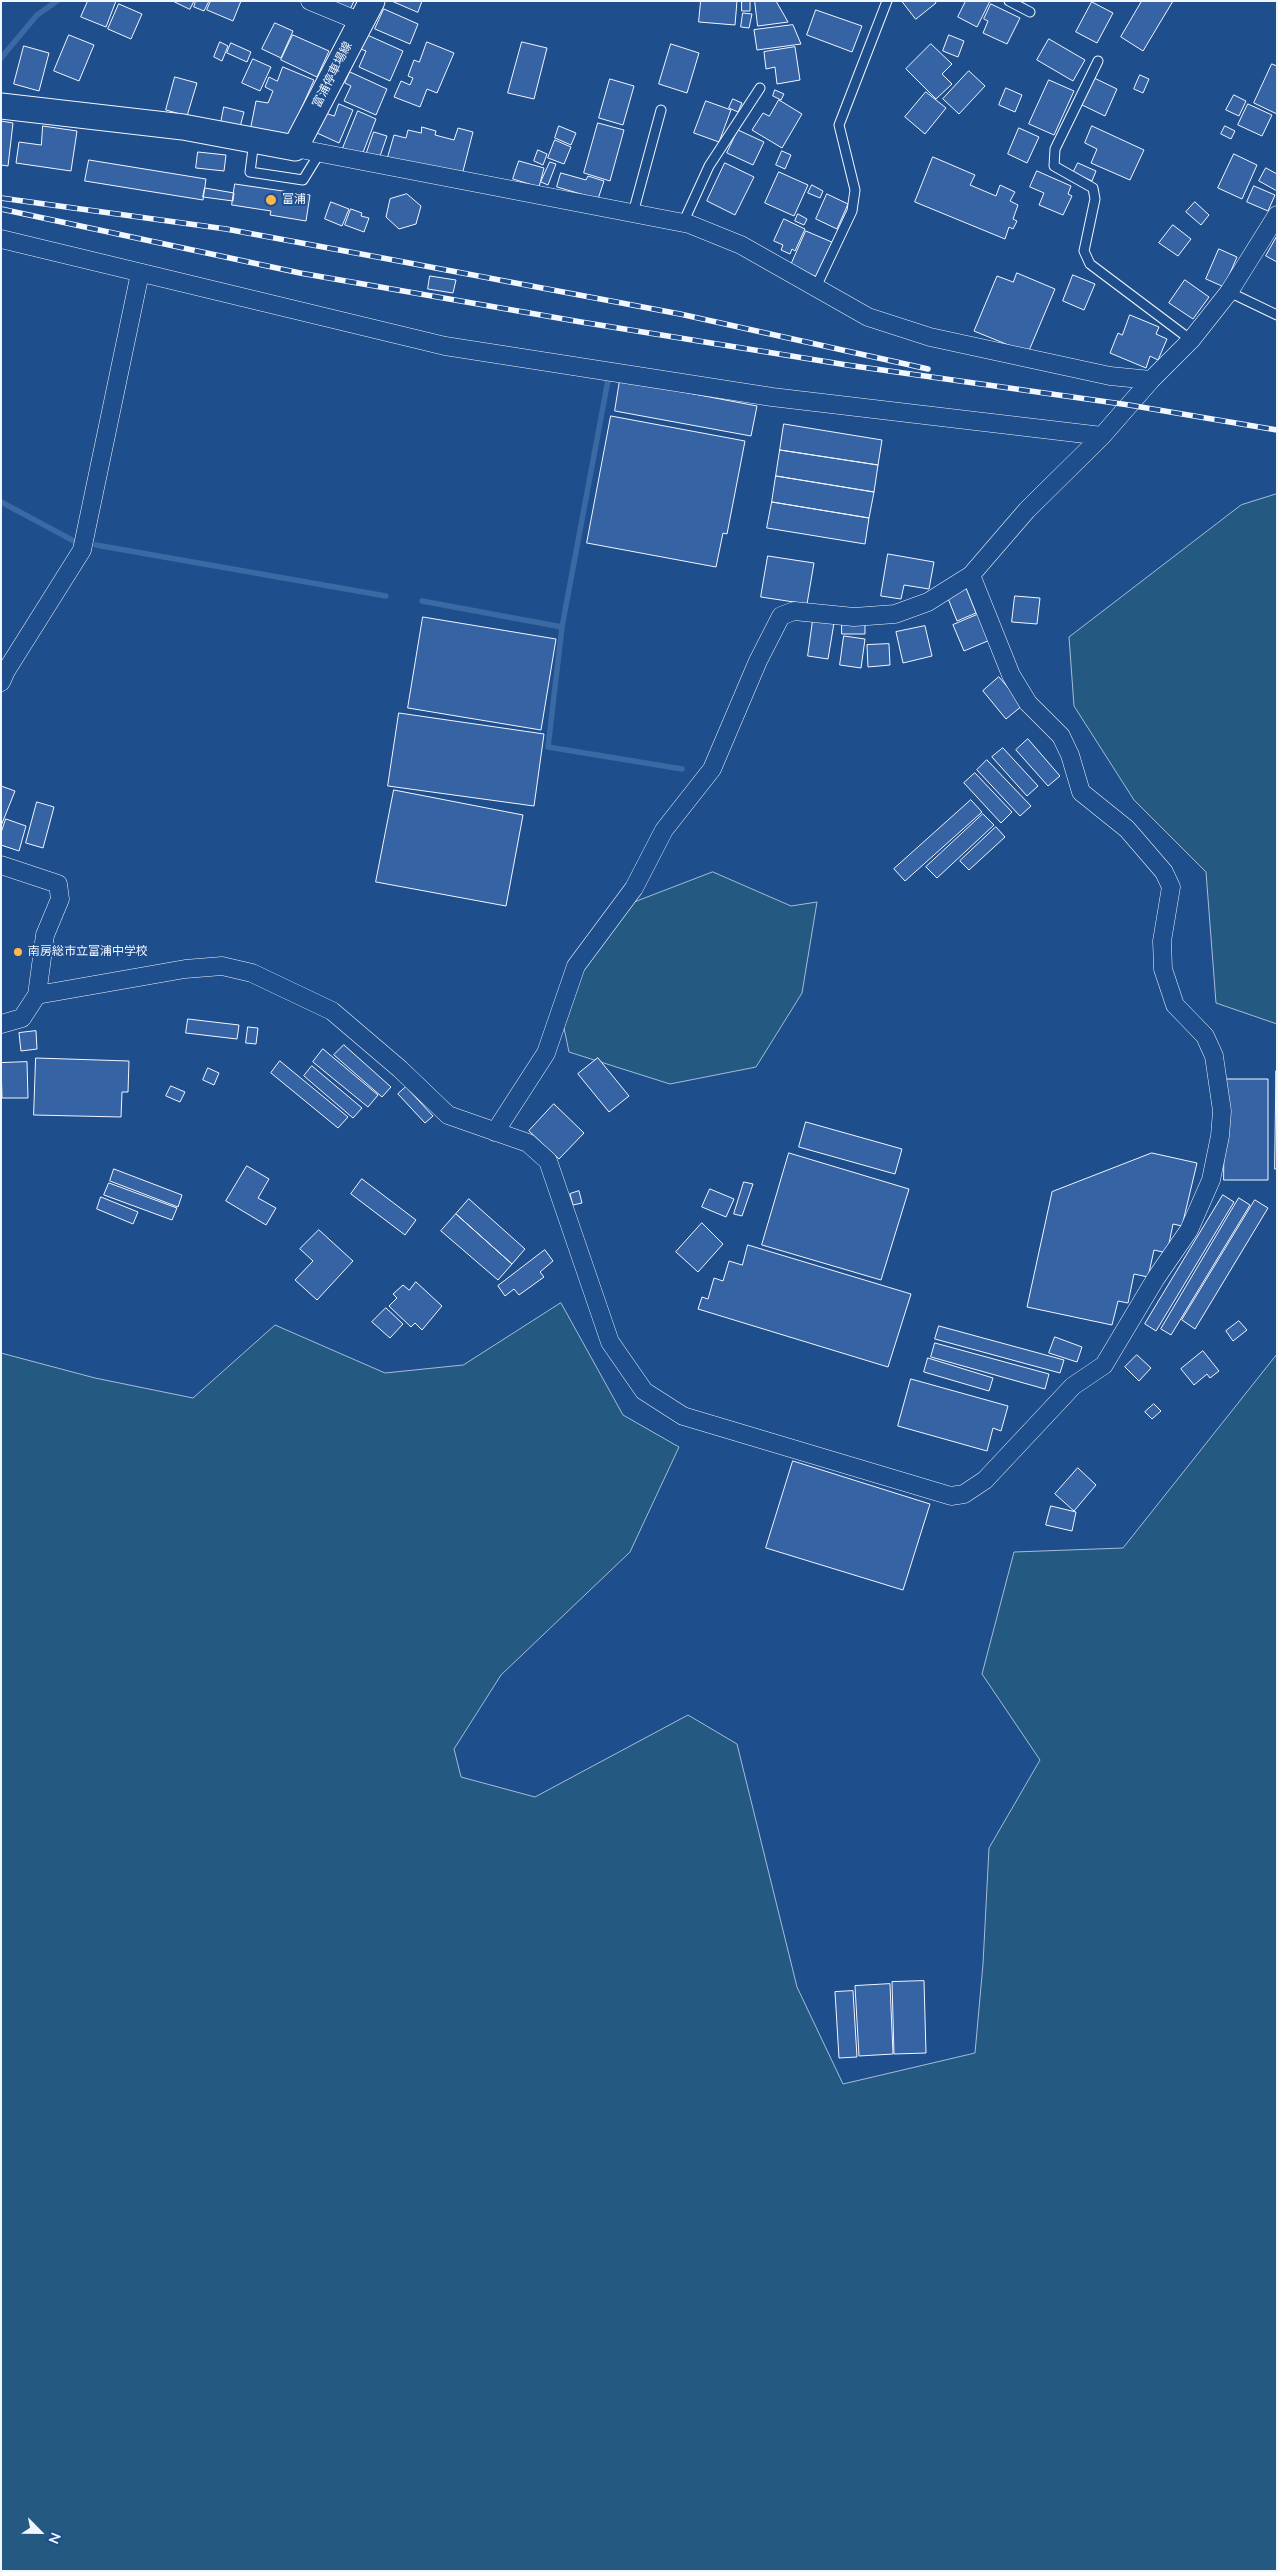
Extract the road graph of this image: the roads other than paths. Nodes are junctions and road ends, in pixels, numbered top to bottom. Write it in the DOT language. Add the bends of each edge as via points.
graph roads {
  1 [pos="310,1"];
  2 [pos="888,1"];
  3 [pos="1009,1"];
  4 [pos="366,12"];
  5 [pos="1030,12"];
  6 [pos="1098,61"];
  7 [pos="760,88"];
  8 [pos="1,106"];
  9 [pos="661,110"];
  10 [pos="307,151"];
  11 [pos="633,214"];
  12 [pos="1277,214"];
  13 [pos="683,223"];
  14 [pos="1,239"];
  15 [pos="140,273"];
  16 [pos="816,287"];
  17 [pos="1229,292"];
  18 [pos="1277,316"];
  19 [pos="1191,340"];
  20 [pos="1151,380"];
  21 [pos="1102,436"];
  22 [pos="971,575"];
  23 [pos="1,682"];
  24 [pos="1,865"];
  25 [pos="37,995"];
  26 [pos="1,1024"];
  27 [pos="495,1132"];
  1 -- 4 [label="street"];
  2 -- 16 [label="lane" via="839,125 855,190 852,211"];
  3 -- 5 [label="lane"];
  4 -- 10 [label="street, 富浦停車場線"];
  6 -- 19 [label="lane" via="1055,149 1054,166 1093,188 1095,199 1084,251 1090,264"];
  7 -- 13 [label="lane" via="709,166"];
  8 -- 10 [label="street" via="183,127"];
  9 -- 11 [label="lane"];
  10 -- 11 [label="street"];
  11 -- 13 [label="street"];
  12 -- 17 [label="street"];
  13 -- 16 [label="street" via="741,245"];
  14 -- 15 [label="street"];
  15 -- 21 [label="street" via="446,346 772,397"];
  15 -- 23 [label="street" via="82,550"];
  16 -- 20 [label="street" via="868,317 930,337 1110,376"];
  17 -- 18 [label="lane"];
  17 -- 19 [label="street"];
  19 -- 20 [label="street"];
  20 -- 21 [label="street"];
  21 -- 22 [label="street" via="1027,510"];
  22 -- 27 [label="street" via="928,602 895,614 854,617 794,611 781,616 712,769 664,830 634,888 576,966 546,1054"];
  22 -- 27 [label="street" via="1011,675 1028,703 1061,736 1081,792 1127,829 1164,872 1171,887 1162,941 1163,969 1175,1005 1205,1036 1214,1056 1222,1119 1211,1180 1189,1230 1104,1365 1073,1386 985,1480 964,1494 951,1496 683,1416 644,1391 610,1342 548,1161 528,1143"];
  24 -- 25 [label="street" via="58,884 60,899 45,935"];
  25 -- 26 [label="street" via="22,1018"];
  25 -- 27 [label="street" via="185,969 222,966 252,973 332,1011 448,1115"];
}
